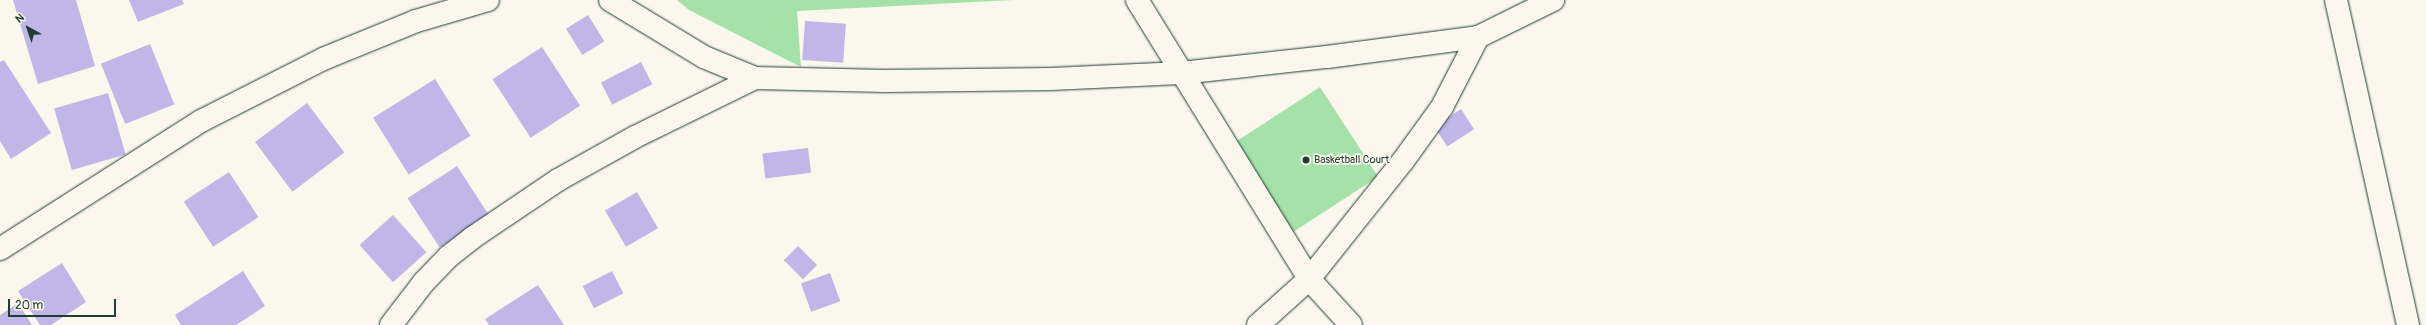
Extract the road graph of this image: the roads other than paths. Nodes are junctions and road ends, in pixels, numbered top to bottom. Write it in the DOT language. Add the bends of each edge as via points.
graph roads {
  1 [pos="488,0"];
  2 [pos="610,0"];
  3 [pos="1137,0"];
  4 [pos="1553,0"];
  5 [pos="2336,0"];
  6 [pos="1478,37"];
  7 [pos="1180,73"];
  8 [pos="755,78"];
  9 [pos="0,249"];
  10 [pos="1309,279"];
  11 [pos="392,325"];
  12 [pos="1258,325"];
  13 [pos="1351,325"];
  14 [pos="2408,325"];
  1 -- 9 [label="street" via="416,21 330,56 223,110"];
  2 -- 8 [label="street" via="704,57"];
  3 -- 7 [label="street"];
  4 -- 6 [label="street"];
  5 -- 14 [label="street"];
  6 -- 7 [label="street"];
  6 -- 10 [label="street" via="1442,107 1403,161"];
  7 -- 8 [label="street" via="1043,80 885,81"];
  7 -- 10 [label="street"];
  8 -- 11 [label="street" via="635,137 485,229 448,257 424,282"];
  10 -- 12 [label="street"];
  10 -- 13 [label="street"];
}
